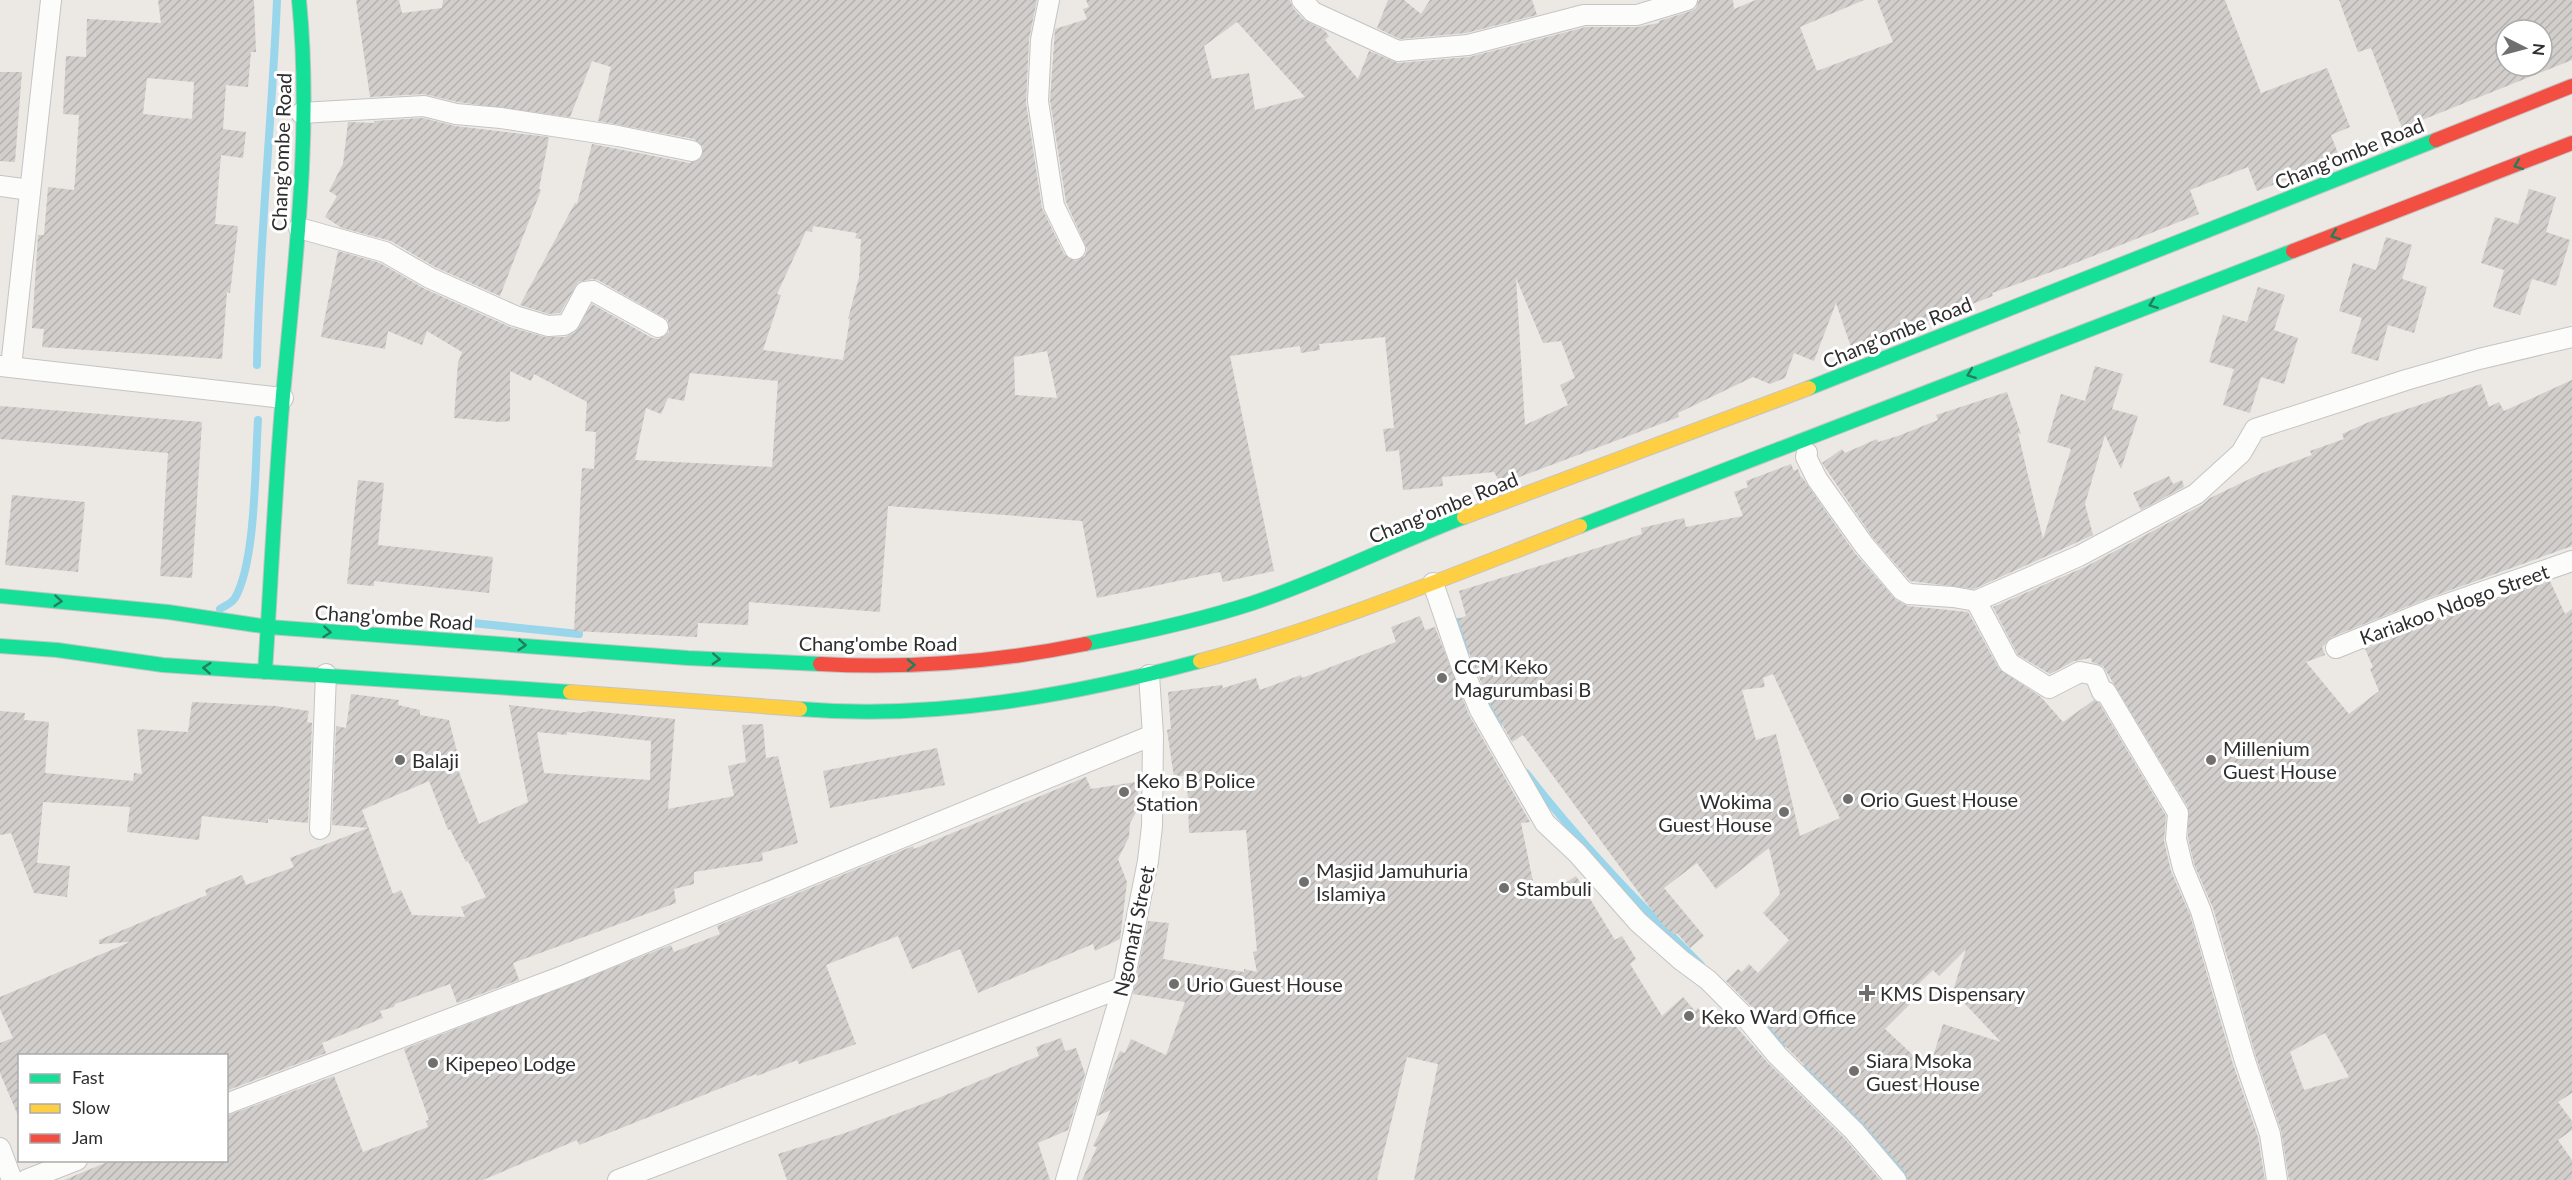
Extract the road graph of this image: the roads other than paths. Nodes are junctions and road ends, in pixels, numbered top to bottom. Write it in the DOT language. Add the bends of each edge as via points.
graph roads {
  1 [pos="51,0"];
  2 [pos="299,0"];
  3 [pos="1049,0"];
  4 [pos="1302,0"];
  5 [pos="1688,0"];
  6 [pos="2572,86"];
  7 [pos="301,113"];
  8 [pos="2572,143"];
  9 [pos="692,151"];
  10 [pos="0,186"];
  11 [pos="30,190"];
  12 [pos="299,228"];
  13 [pos="1074,249"];
  14 [pos="658,327"];
  15 [pos="2572,337"];
  16 [pos="6,367"];
  17 [pos="283,398"];
  18 [pos="1807,453"];
  19 [pos="2572,561"];
  20 [pos="1433,583"];
  21 [pos="0,596"];
  22 [pos="1976,601"];
  23 [pos="269,627"];
  24 [pos="0,646"];
  25 [pos="2336,648"];
  26 [pos="265,672"];
  27 [pos="326,674"];
  28 [pos="1149,675"];
  29 [pos="1153,735"];
  30 [pos="320,829"];
  31 [pos="1123,987"];
  32 [pos="228,1103"];
  33 [pos="0,1148"];
  34 [pos="74,1162"];
  35 [pos="12,1180"];
  36 [pos="26,1180"];
  37 [pos="618,1180"];
  38 [pos="1066,1180"];
  39 [pos="1896,1180"];
  40 [pos="2277,1180"];
  1 -- 11 [label="street"];
  2 -- 7 [label="main road, Chang'ombe Road" via="304,49"];
  3 -- 13 [label="street" via="1041,40 1038,101 1054,206"];
  4 -- 5 [label="street" via="1313,12 1398,51 1468,45 1584,15 1637,15"];
  23 -- 6 [label="main road, Chang'ombe Road, one-way" via="688,658 844,665 942,665 1135,634 1252,603 1332,573 1427,531 1776,400"];
  7 -- 9 [label="street" via="424,106"];
  7 -- 12 [label="main road, Chang'ombe Road"];
  8 -- 20 [label="main road, one-way"];
  10 -- 11 [label="street"];
  11 -- 16 [label="street"];
  12 -- 14 [label="street" via="385,252 430,278 514,316 548,326 569,322 585,292 593,291"];
  12 -- 17 [label="main road, Chang'ombe Road"];
  15 -- 22 [label="street" via="2406,380 2255,429 2241,453 2196,494 2079,556"];
  16 -- 17 [label="street"];
  17 -- 23 [label="main road, Chang'ombe Road"];
  18 -- 22 [label="street" via="1817,479 1902,590"];
  19 -- 25 [label="street, Kariakoo Ndogo Street" via="2430,610"];
  20 -- 28 [label="main road" via="1295,633"];
  20 -- 39 [label="street" via="1480,710 1545,823 1638,922 1708,980 1748,1020"];
  21 -- 23 [label="main road, Chang'ombe Road, one-way" via="168,612"];
  22 -- 40 [label="street" via="2009,663 2049,688 2080,672 2095,675 2098,687 2106,692 2178,813 2176,839 2270,1134"];
  23 -- 26 [label="main road, Chang'ombe Road"];
  26 -- 24 [label="main road, one-way"];
  26 -- 27 [label="main road"];
  27 -- 28 [label="main road" via="835,712 941,710"];
  27 -- 30 [label="street"];
  28 -- 29 [label="street, Ngomati Street"];
  29 -- 31 [label="street, Ngomati Street" via="1148,861"];
  29 -- 32 [label="street" via="568,974"];
  31 -- 37 [label="street"];
  31 -- 38 [label="street, Ngomati Street"];
  33 -- 35 [label="street"];
  34 -- 36 [label="street"];
}
